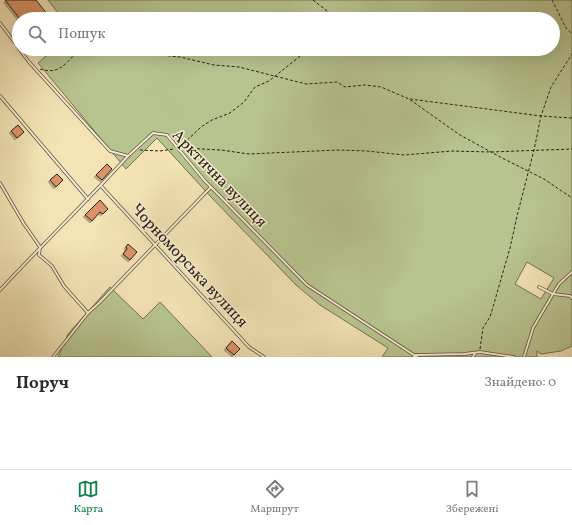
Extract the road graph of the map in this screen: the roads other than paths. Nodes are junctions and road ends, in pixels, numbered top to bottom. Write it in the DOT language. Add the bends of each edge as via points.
graph roads {
  1 [pos="0,23"];
  2 [pos="12,39"];
  3 [pos="24,56"];
  4 [pos="0,96"];
  5 [pos="128,156"];
  6 [pos="0,183"];
  7 [pos="101,186"];
  8 [pos="211,187"];
  9 [pos="88,199"];
  10 [pos="155,246"];
  11 [pos="40,247"];
  12 [pos="572,272"];
  13 [pos="539,287"];
  14 [pos="0,290"];
  15 [pos="553,294"];
  16 [pos="572,298"];
  17 [pos="88,313"];
  18 [pos="475,352"];
  19 [pos="415,356"];
  20 [pos="53,357"];
  21 [pos="264,357"];
  22 [pos="473,357"];
  23 [pos="514,357"];
  24 [pos="524,357"];
  1 -- 2 [label="lane"];
  3 -- 5 [label="lane" via="110,151"];
  4 -- 9 [label="lane"];
  5 -- 7 [label="lane, Арктична вулиця"];
  5 -- 8 [label="lane, Арктична вулиця" via="153,133 167,135"];
  6 -- 11 [label="lane"];
  7 -- 9 [label="lane, Арктична вулиця"];
  7 -- 10 [label="lane, Чорноморська вулиця"];
  8 -- 10 [label="lane"];
  8 -- 19 [label="lane, Арктична вулиця" via="307,286"];
  9 -- 11 [label="lane, Арктична вулиця"];
  10 -- 17 [label="lane"];
  10 -- 21 [label="lane, Чорноморська вулиця" via="249,347"];
  11 -- 14 [label="lane, Арктична вулиця"];
  11 -- 17 [label="lane" via="39,255 52,266 64,286"];
  12 -- 15 [label="lane"];
  13 -- 15 [label="lane"];
  15 -- 16 [label="lane"];
  15 -- 24 [label="lane" via="533,328"];
  17 -- 20 [label="lane"];
  18 -- 19 [label="lane"];
  18 -- 22 [label="lane"];
  18 -- 23 [label="lane"];
}
